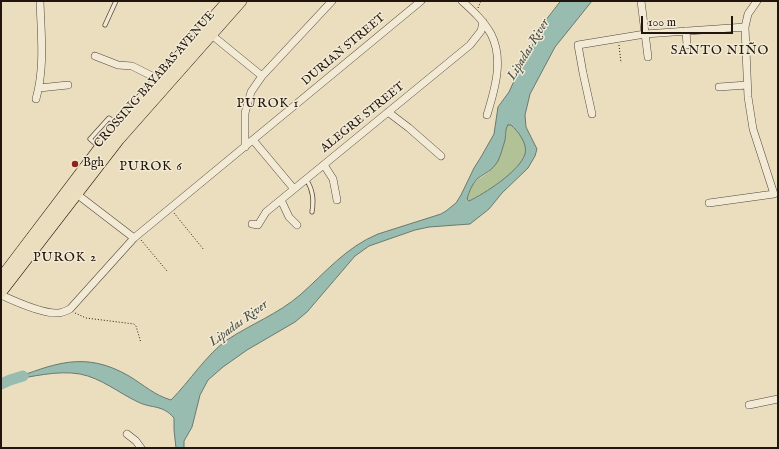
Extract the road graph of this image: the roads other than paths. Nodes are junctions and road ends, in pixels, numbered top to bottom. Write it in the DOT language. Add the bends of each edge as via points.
graph roads {
  1 [pos="40,1"];
  2 [pos="116,1"];
  3 [pos="228,1"];
  4 [pos="241,1"];
  5 [pos="332,1"];
  6 [pos="421,1"];
  7 [pos="462,1"];
  8 [pos="642,1"];
  9 [pos="757,1"];
  10 [pos="483,22"];
  11 [pos="105,25"];
  12 [pos="745,28"];
  13 [pos="686,31"];
  14 [pos="207,32"];
  15 [pos="645,34"];
  16 [pos="687,45"];
  17 [pos="95,56"];
  18 [pos="648,57"];
  19 [pos="262,76"];
  20 [pos="158,79"];
  21 [pos="68,85"];
  22 [pos="747,85"];
  23 [pos="720,87"];
  24 [pos="39,88"];
  25 [pos="36,99"];
  26 [pos="388,112"];
  27 [pos="592,114"];
  28 [pos="487,115"];
  29 [pos="253,140"];
  30 [pos="245,146"];
  31 [pos="441,156"];
  32 [pos="324,165"];
  33 [pos="306,179"];
  34 [pos="294,189"];
  35 [pos="73,191"];
  36 [pos="281,200"];
  37 [pos="337,200"];
  38 [pos="709,203"];
  39 [pos="312,212"];
  40 [pos="252,224"];
  41 [pos="297,225"];
  42 [pos="136,237"];
  43 [pos="1,278"];
  44 [pos="1,292"];
  45 [pos="1,295"];
  46 [pos="778,400"];
  47 [pos="749,405"];
  48 [pos="127,434"];
  49 [pos="141,448"];
  1 -- 24 [label="street" via="42,53"];
  2 -- 11 [label="lane"];
  3 -- 14 [label="main road, CROSSING BAYABAS AVENUE"];
  4 -- 14 [label="main road, CROSSING BAYABAS AVENUE"];
  5 -- 19 [label="street"];
  6 -- 29 [label="street, DURIAN STREET"];
  7 -- 10 [label="street"];
  8 -- 15 [label="street"];
  9 -- 12 [label="street" via="748,14"];
  10 -- 26 [label="street, ALEGRE STREET" via="475,40"];
  10 -- 28 [label="street" via="494,41 497,60 496,81"];
  12 -- 13 [label="street"];
  12 -- 22 [label="street"];
  13 -- 15 [label="street"];
  13 -- 16 [label="street"];
  14 -- 19 [label="street"];
  14 -- 20 [label="main road, CROSSING BAYABAS AVENUE"];
  14 -- 35 [label="main road, CROSSING BAYABAS AVENUE" via="119,140"];
  15 -- 18 [label="street"];
  15 -- 27 [label="street" via="578,45"];
  17 -- 20 [label="street" via="118,66 132,66"];
  19 -- 30 [label="street" via="251,92 247,104"];
  20 -- 35 [label="main road, CROSSING BAYABAS AVENUE" via="100,148"];
  21 -- 24 [label="street"];
  22 -- 23 [label="street"];
  22 -- 38 [label="street" via="753,129 774,194"];
  24 -- 25 [label="street"];
  26 -- 31 [label="street"];
  26 -- 32 [label="street, ALEGRE STREET"];
  29 -- 30 [label="street, DURIAN STREET"];
  29 -- 34 [label="street"];
  30 -- 42 [label="street, DURIAN STREET"];
  32 -- 33 [label="street, ALEGRE STREET"];
  32 -- 37 [label="street" via="333,179"];
  33 -- 34 [label="street, ALEGRE STREET"];
  33 -- 39 [label="lane" via="313,193"];
  34 -- 36 [label="street, ALEGRE STREET"];
  35 -- 42 [label="street"];
  35 -- 43 [label="main road, CROSSING BAYABAS AVENUE"];
  35 -- 44 [label="main road, CROSSING BAYABAS AVENUE"];
  36 -- 40 [label="street, ALEGRE STREET" via="266,212 258,225"];
  36 -- 41 [label="street"];
  42 -- 45 [label="street, DURIAN STREET" via="70,308 59,313 19,303"];
  46 -- 47 [label="street"];
  48 -- 49 [label="street"];
}
